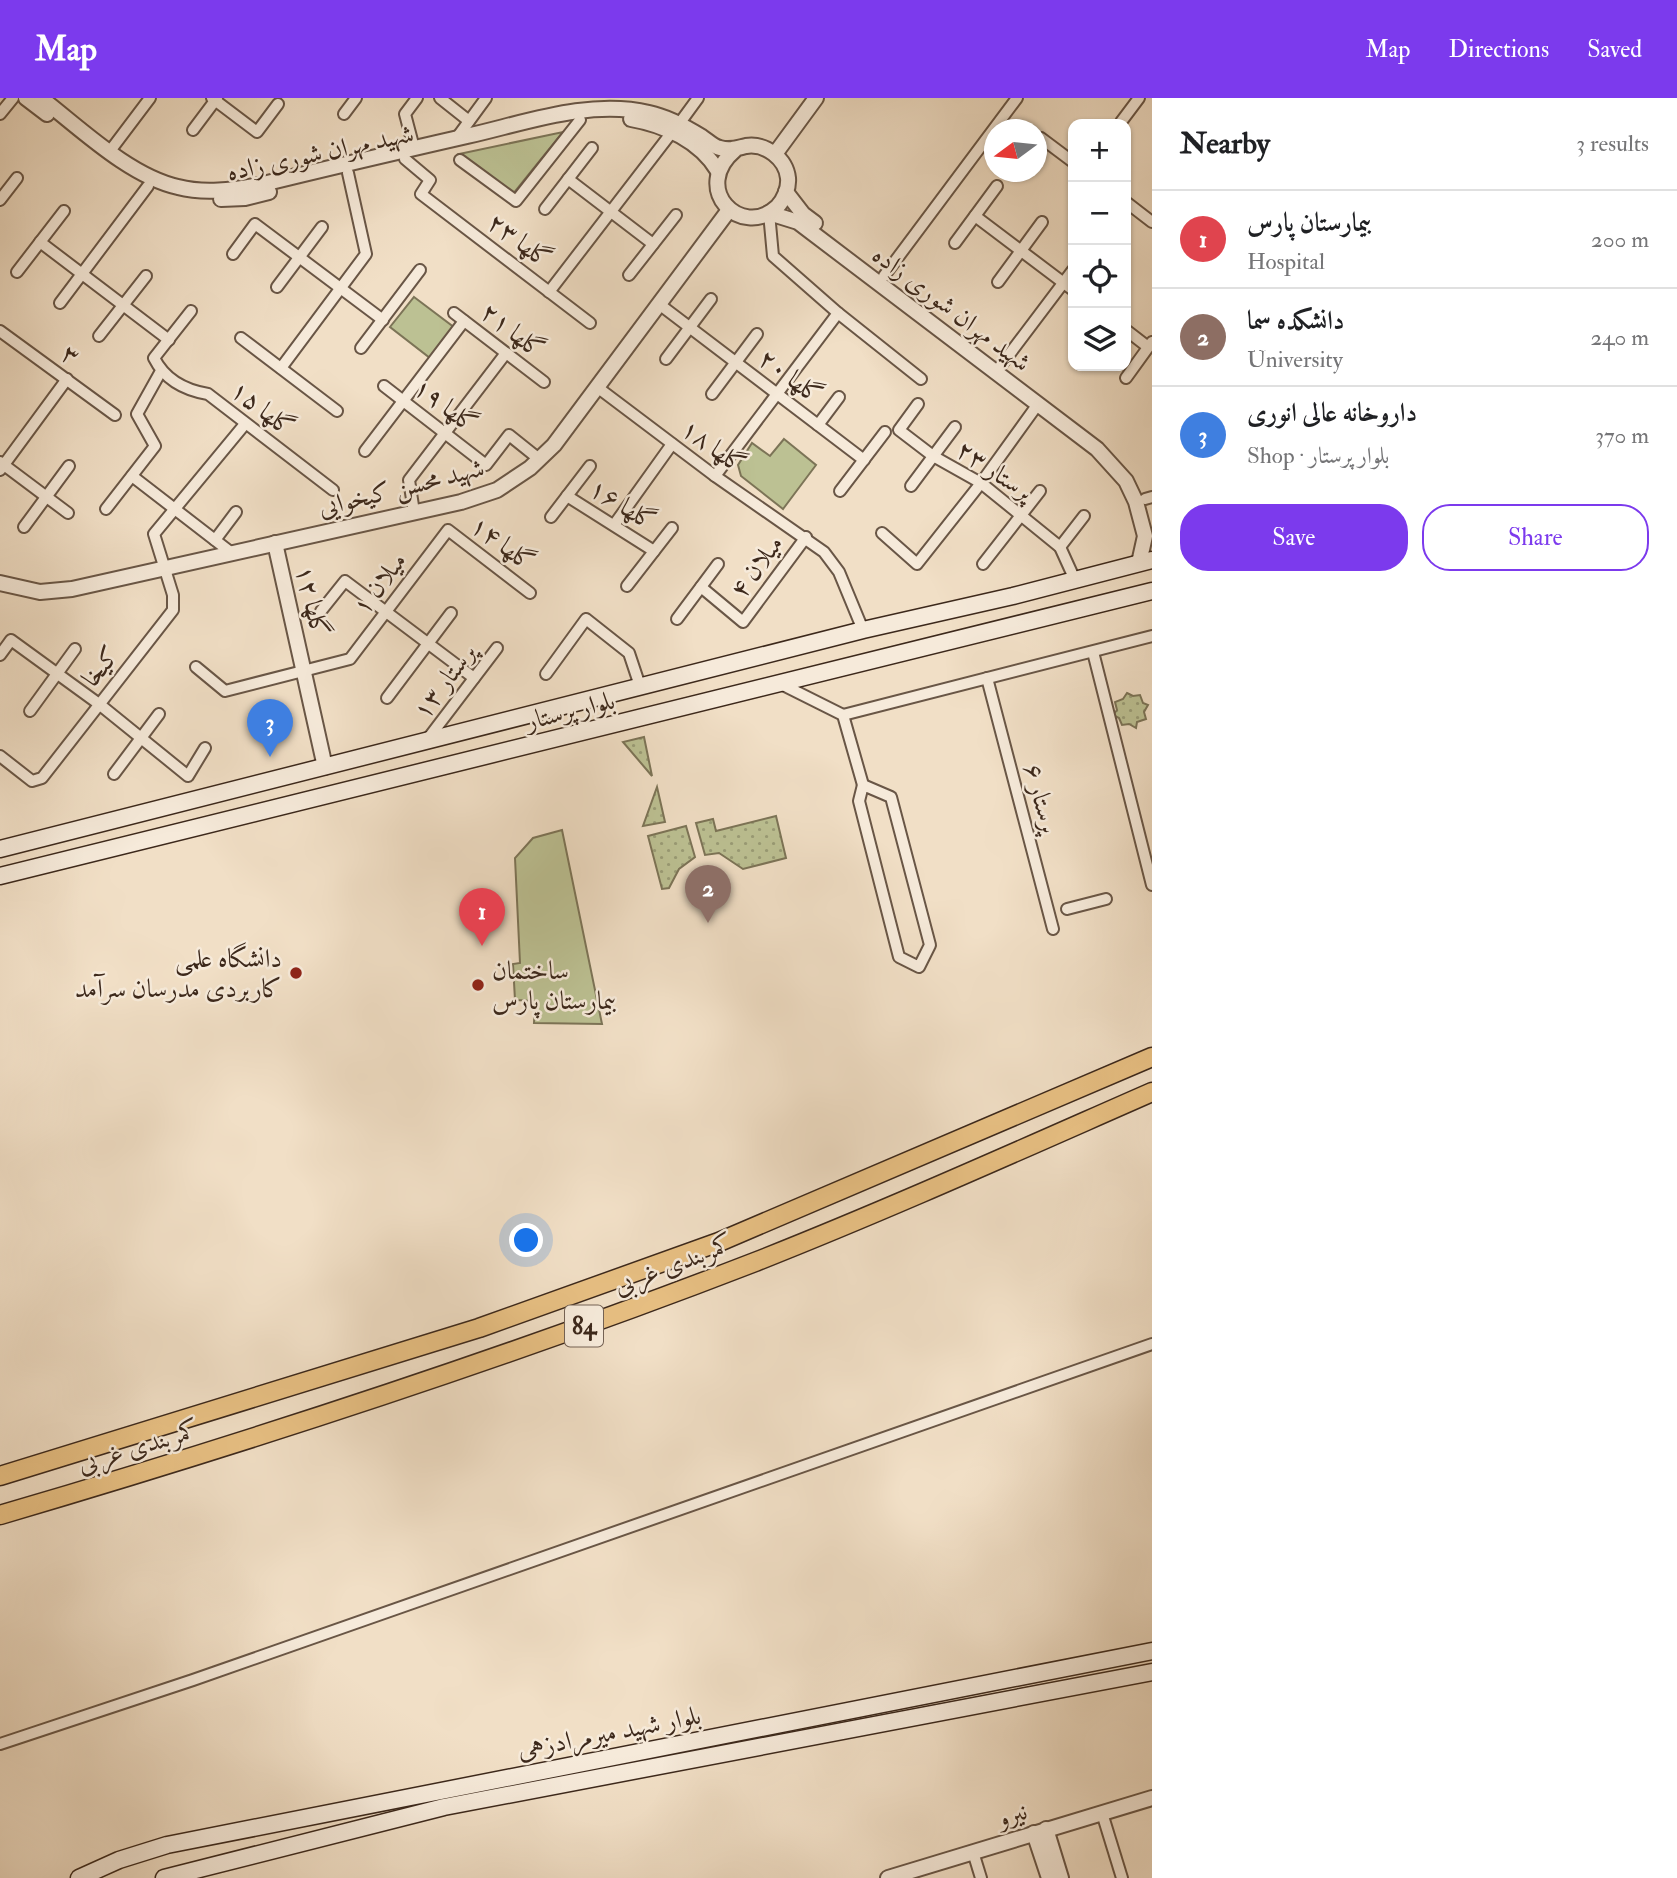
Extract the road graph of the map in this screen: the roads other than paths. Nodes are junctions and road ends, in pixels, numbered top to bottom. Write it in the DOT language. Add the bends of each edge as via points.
graph roads {
  1 [pos="13,98"];
  2 [pos="26,98"];
  3 [pos="41,98"];
  4 [pos="150,98"];
  5 [pos="356,98"];
  6 [pos="417,98"];
  7 [pos="440,98"];
  8 [pos="486,98"];
  9 [pos="698,98"];
  10 [pos="816,98"];
  11 [pos="1017,98"];
  12 [pos="1139,98"];
  13 [pos="215,99"];
  14 [pos="278,104"];
  15 [pos="0,114"];
  16 [pos="344,114"];
  17 [pos="1123,119"];
  18 [pos="580,120"];
  19 [pos="469,121"];
  20 [pos="675,128"];
  21 [pos="192,130"];
  22 [pos="456,139"];
  23 [pos="1047,142"];
  24 [pos="592,148"];
  25 [pos="735,150"];
  26 [pos="410,153"];
  27 [pos="775,154"];
  28 [pos="108,155"];
  29 [pos="1068,158"];
  30 [pos="460,160"];
  31 [pos="718,172"];
  32 [pos="348,173"];
  33 [pos="18,178"];
  34 [pos="568,179"];
  35 [pos="148,186"];
  36 [pos="997,186"];
  37 [pos="786,192"];
  38 [pos="0,200"];
  39 [pos="1131,206"];
  40 [pos="545,209"];
  41 [pos="729,210"];
  42 [pos="64,211"];
  43 [pos="611,212"];
  44 [pos="769,214"];
  45 [pos="676,215"];
  46 [pos="975,216"];
  47 [pos="1042,222"];
  48 [pos="1152,222"];
  49 [pos="321,227"];
  50 [pos="40,242"];
  51 [pos="955,243"];
  52 [pos="653,244"];
  53 [pos="1021,250"];
  54 [pos="233,254"];
  55 [pos="299,257"];
  56 [pos="421,270"];
  57 [pos="17,272"];
  58 [pos="82,274"];
  59 [pos="629,275"];
  60 [pos="146,276"];
  61 [pos="1068,276"];
  62 [pos="881,279"];
  63 [pos="998,282"];
  64 [pos="1063,283"];
  65 [pos="1068,286"];
  66 [pos="276,287"];
  67 [pos="340,288"];
  68 [pos="549,292"];
  69 [pos="711,299"];
  70 [pos="60,303"];
  71 [pos="659,304"];
  72 [pos="123,305"];
  73 [pos="191,311"];
  74 [pos="454,313"];
  75 [pos="838,313"];
  76 [pos="383,320"];
  77 [pos="464,321"];
  78 [pos="590,323"];
  79 [pos="690,328"];
  80 [pos="0,331"];
  81 [pos="1131,333"];
  82 [pos="757,334"];
  83 [pos="99,336"];
  84 [pos="241,338"];
  85 [pos="169,340"];
  86 [pos="1150,345"];
  87 [pos="361,348"];
  88 [pos="506,353"];
  89 [pos="666,359"];
  90 [pos="735,362"];
  91 [pos="281,368"];
  92 [pos="998,368"];
  93 [pos="161,371"];
  94 [pos="1126,378"];
  95 [pos="67,379"];
  96 [pos="921,379"];
  97 [pos="544,383"];
  98 [pos="384,386"];
  99 [pos="597,387"];
  100 [pos="712,394"];
  101 [pos="777,394"];
  102 [pos="839,397"];
  103 [pos="403,401"];
  104 [pos="918,404"];
  105 [pos="1038,404"];
  106 [pos="337,411"];
  107 [pos="115,415"];
  108 [pos="245,424"];
  109 [pos="818,425"];
  110 [pos="955,427"];
  111 [pos="885,432"];
  112 [pos="445,433"];
  113 [pos="672,444"];
  114 [pos="365,451"];
  115 [pos="933,456"];
  116 [pos="539,459"];
  117 [pos="864,460"];
  118 [pos="1,466"];
  119 [pos="69,466"];
  120 [pos="590,466"];
  121 [pos="132,476"];
  122 [pos="715,476"];
  123 [pos="981,483"];
  124 [pos="911,486"];
  125 [pos="333,490"];
  126 [pos="840,491"];
  127 [pos="1040,491"];
  128 [pos="567,496"];
  129 [pos="46,497"];
  130 [pos="1148,498"];
  131 [pos="173,508"];
  132 [pos="106,509"];
  133 [pos="236,512"];
  134 [pos="414,512"];
  135 [pos="68,513"];
  136 [pos="1021,514"];
  137 [pos="1084,516"];
  138 [pos="551,517"];
  139 [pos="614,525"];
  140 [pos="1152,525"];
  141 [pos="24,527"];
  142 [pos="672,528"];
  143 [pos="448,530"];
  144 [pos="882,533"];
  145 [pos="806,537"];
  146 [pos="215,540"];
  147 [pos="275,543"];
  148 [pos="1060,547"];
  149 [pos="654,551"];
  150 [pos="233,554"];
  151 [pos="1145,561"];
  152 [pos="718,564"];
  153 [pos="983,564"];
  154 [pos="166,569"];
  155 [pos="1075,580"];
  156 [pos="0,583"];
  157 [pos="627,586"];
  158 [pos="701,587"];
  159 [pos="1152,591"];
  160 [pos="530,593"];
  161 [pos="321,611"];
  162 [pos="386,612"];
  163 [pos="452,613"];
  164 [pos="677,619"];
  165 [pos="863,630"];
  166 [pos="1152,636"];
  167 [pos="428,644"];
  168 [pos="75,649"];
  169 [pos="497,649"];
  170 [pos="1093,652"];
  171 [pos="0,655"];
  172 [pos="196,667"];
  173 [pos="304,671"];
  174 [pos="57,673"];
  175 [pos="546,674"];
  176 [pos="474,678"];
  177 [pos="987,678"];
  178 [pos="781,684"];
  179 [pos="640,686"];
  180 [pos="387,698"];
  181 [pos="99,704"];
  182 [pos="30,711"];
  183 [pos="159,714"];
  184 [pos="843,715"];
  185 [pos="141,738"];
  186 [pos="427,740"];
  187 [pos="205,748"];
  188 [pos="0,756"];
  189 [pos="325,766"];
  190 [pos="114,774"];
  191 [pos="274,780"];
  192 [pos="863,785"];
  193 [pos="282,807"];
  194 [pos="0,849"];
  195 [pos="0,876"];
  196 [pos="1152,885"];
  197 [pos="1106,900"];
  198 [pos="1067,909"];
  199 [pos="1053,929"];
  200 [pos="1152,1057"];
  201 [pos="1152,1092"];
  202 [pos="1152,1344"];
  203 [pos="0,1476"];
  204 [pos="0,1515"];
  205 [pos="1152,1651"];
  206 [pos="1152,1672"];
  207 [pos="0,1744"];
  208 [pos="1152,1798"];
  209 [pos="1102,1813"];
  210 [pos="1040,1831"];
  211 [pos="973,1852"];
  212 [pos="920,1873"];
  213 [pos="79,1878"];
  214 [pos="164,1878"];
  215 [pos="888,1878"];
  216 [pos="981,1878"];
  217 [pos="1049,1878"];
  218 [pos="1061,1878"];
  219 [pos="1122,1878"];
  1 -- 15 [label="street"];
  2 -- 28 [label="street, شهید مهران شوری زاده"];
  3 -- 28 [label="street, شهید مهران شوری زاده"];
  4 -- 28 [label="street"];
  5 -- 16 [label="street"];
  6 -- 26 [label="street" via="405,114"];
  7 -- 19 [label="street"];
  8 -- 19 [label="street"];
  9 -- 20 [label="street"];
  10 -- 27 [label="street"];
  11 -- 62 [label="street"];
  12 -- 17 [label="street"];
  13 -- 14 [label="street" via="257,132"];
  13 -- 21 [label="street"];
  18 -- 20 [label="street, شهید مهران شوری زاده" via="622,118"];
  18 -- 26 [label="street, شهید مهران شوری زاده"];
  18 -- 30 [label="street" via="516,201"];
  19 -- 22 [label="street"];
  20 -- 22 [label="street, شهید مهران شوری زاده" via="642,111 595,109"];
  20 -- 25 [label="street, شهید مهران شوری زاده" via="718,148"];
  20 -- 31 [label="street, شهید مهران شوری زاده" via="709,157"];
  20 -- 43 [label="street"];
  22 -- 26 [label="street, شهید مهران شوری زاده"];
  23 -- 29 [label="street"];
  24 -- 34 [label="street"];
  25 -- 27 [label="street" via="762,147"];
  25 -- 31 [label="street"];
  26 -- 28 [label="street, شهید مهران شوری زاده" via="230,190 176,187"];
  26 -- 32 [label="street, شهید مهران شوری زاده"];
  26 -- 68 [label="street, گلها ۲۳" via="430,180 421,194"];
  27 -- 37 [label="street" via="788,178"];
  28 -- 35 [label="street, شهید مهران شوری زاده"];
  31 -- 41 [label="street" via="716,186"];
  32 -- 35 [label="street, شهید مهران شوری زاده" via="245,198 201,200"];
  32 -- 67 [label="street" via="366,254"];
  33 -- 38 [label="street"];
  34 -- 40 [label="street"];
  34 -- 43 [label="street"];
  35 -- 58 [label="street"];
  36 -- 46 [label="street"];
  37 -- 44 [label="street"];
  37 -- 62 [label="street, شهید مهران شوری زاده" via="803,214"];
  39 -- 48 [label="street"];
  41 -- 44 [label="street" via="756,218"];
  41 -- 71 [label="street, شهید محسن کیخوایی"];
  42 -- 50 [label="street"];
  43 -- 52 [label="street"];
  43 -- 68 [label="street"];
  44 -- 62 [label="street, شهید مهران شوری زاده" via="798,222"];
  44 -- 75 [label="street" via="773,256"];
  45 -- 52 [label="street"];
  46 -- 51 [label="street"];
  46 -- 53 [label="street"];
  47 -- 53 [label="street"];
  49 -- 55 [label="street"];
  50 -- 57 [label="street"];
  50 -- 58 [label="street"];
  52 -- 59 [label="street"];
  53 -- 63 [label="street"];
  53 -- 64 [label="street"];
  54 -- 55 [label="street" via="255,225"];
  55 -- 66 [label="street"];
  55 -- 67 [label="street"];
  56 -- 76 [label="street"];
  58 -- 70 [label="street"];
  58 -- 72 [label="street"];
  60 -- 72 [label="street"];
  61 -- 64 [label="street"];
  62 -- 92 [label="street, شهید مهران شوری زاده"];
  64 -- 65 [label="street"];
  64 -- 92 [label="street"];
  67 -- 76 [label="street"];
  67 -- 91 [label="street"];
  68 -- 78 [label="street, گلها ۲۳"];
  69 -- 79 [label="street"];
  71 -- 79 [label="street, گلها ۲۰"];
  71 -- 99 [label="street, شهید محسن کیخوایی"];
  72 -- 83 [label="street"];
  72 -- 85 [label="street"];
  73 -- 85 [label="street"];
  74 -- 77 [label="street, گلها ۲۱"];
  75 -- 96 [label="street"];
  75 -- 101 [label="street"];
  76 -- 87 [label="street"];
  77 -- 88 [label="street, گلها ۲۱"];
  77 -- 103 [label="street"];
  79 -- 89 [label="street"];
  79 -- 90 [label="street, گلها ۲۰"];
  80 -- 95 [label="street, ۳"];
  81 -- 86 [label="street"];
  82 -- 90 [label="street"];
  84 -- 91 [label="street"];
  85 -- 93 [label="street" via="154,358"];
  86 -- 94 [label="street"];
  88 -- 97 [label="street, گلها ۲۱"];
  88 -- 112 [label="street"];
  90 -- 100 [label="street"];
  90 -- 101 [label="street, گلها ۲۰"];
  91 -- 106 [label="street"];
  92 -- 105 [label="street, شهید مهران شوری زاده"];
  92 -- 130 [label="street, شهید مهران شوری زاده" via="1102,442"];
  93 -- 108 [label="street, گلها ۱۵" via="187,390 208,394"];
  93 -- 121 [label="street" via="137,414 155,446"];
  95 -- 107 [label="street, ۳"];
  95 -- 118 [label="street"];
  98 -- 103 [label="street, گلها ۱۹"];
  99 -- 113 [label="street, گلها ۱۸"];
  99 -- 116 [label="street, شهید محسن کیخوایی"];
  101 -- 109 [label="street, گلها ۲۰"];
  101 -- 122 [label="street"];
  102 -- 109 [label="street"];
  103 -- 112 [label="street, گلها ۱۹"];
  103 -- 114 [label="street"];
  104 -- 115 [label="street, پرستار ۲۳" via="899,430"];
  105 -- 123 [label="street"];
  105 -- 151 [label="street, شهید مهران شوری زاده" via="1097,449 1126,481 1146,536"];
  108 -- 125 [label="street, گلها ۱۵"];
  108 -- 131 [label="street"];
  109 -- 117 [label="street, گلها ۲۰"];
  110 -- 115 [label="street"];
  111 -- 117 [label="street"];
  112 -- 116 [label="street, گلها ۱۹" via="486,465 509,435"];
  112 -- 134 [label="street" via="409,480"];
  113 -- 122 [label="street, گلها ۱۸"];
  113 -- 139 [label="street"];
  115 -- 123 [label="street, پرستار ۲۳"];
  115 -- 124 [label="street"];
  116 -- 134 [label="street, شهید محسن کیخوایی" via="498,490"];
  117 -- 126 [label="street"];
  118 -- 129 [label="street"];
  119 -- 129 [label="street"];
  120 -- 128 [label="street"];
  121 -- 131 [label="street"];
  121 -- 132 [label="street"];
  122 -- 145 [label="street, گلها ۱۸"];
  123 -- 136 [label="street, پرستار ۲۳"];
  123 -- 144 [label="street" via="917,564"];
  127 -- 136 [label="street"];
  128 -- 138 [label="street"];
  128 -- 139 [label="street, گلها ۱۶"];
  129 -- 135 [label="street"];
  129 -- 141 [label="street"];
  130 -- 140 [label="street, شهید مهران شوری زاده"];
  131 -- 146 [label="street"];
  131 -- 154 [label="street, کیخا" via="154,534"];
  133 -- 146 [label="street"];
  134 -- 147 [label="street, شهید محسن کیخوایی"];
  136 -- 148 [label="street, پرستار ۲۳"];
  136 -- 153 [label="street"];
  137 -- 148 [label="street"];
  139 -- 149 [label="street, گلها ۱۶"];
  142 -- 149 [label="street"];
  143 -- 160 [label="street, گلها ۱۴"];
  143 -- 162 [label="street, میلان ۱"];
  145 -- 158 [label="street, میلان ۴" via="743,622"];
  145 -- 165 [label="street, گلها ۱۸" via="839,572"];
  146 -- 150 [label="street"];
  147 -- 150 [label="street, شهید محسن کیخوایی"];
  147 -- 173 [label="street, گلها ۱۲"];
  148 -- 155 [label="street, پرستار ۲۳"];
  149 -- 157 [label="street"];
  150 -- 154 [label="street, شهید محسن کیخوایی"];
  151 -- 155 [label="main road, بلوار پرستار"];
  152 -- 158 [label="street"];
  154 -- 156 [label="street, شهید محسن کیخوایی" via="40,592"];
  154 -- 181 [label="street, کیخا" via="173,610"];
  155 -- 165 [label="main road, بلوار پرستار"];
  158 -- 164 [label="street"];
  159 -- 178 [label="main road, بلوار پرستار"];
  161 -- 162 [label="street" via="345,581"];
  162 -- 167 [label="street"];
  162 -- 173 [label="street, میلان ۱" via="350,659"];
  163 -- 167 [label="street"];
  165 -- 179 [label="main road, بلوار پرستار"];
  166 -- 170 [label="street"];
  167 -- 176 [label="street"];
  167 -- 180 [label="street"];
  168 -- 174 [label="street"];
  169 -- 176 [label="street, پرستار ۱۳"];
  170 -- 177 [label="street"];
  170 -- 196 [label="street"];
  171 -- 174 [label="street" via="11,640"];
  172 -- 173 [label="street, میلان ۱" via="225,691"];
  173 -- 189 [label="street, گلها ۱۲"];
  174 -- 181 [label="street"];
  174 -- 182 [label="street"];
  175 -- 179 [label="street" via="586,619 629,653"];
  176 -- 186 [label="street, پرستار ۱۳"];
  177 -- 184 [label="street"];
  177 -- 199 [label="street, پرستار ۶"];
  178 -- 184 [label="street"];
  178 -- 193 [label="main road, بلوار پرستار"];
  179 -- 186 [label="main road, بلوار پرستار"];
  181 -- 185 [label="street"];
  181 -- 188 [label="street, کیخا" via="37,781"];
  183 -- 185 [label="street"];
  184 -- 192 [label="street"];
  185 -- 187 [label="street" via="188,776"];
  185 -- 190 [label="street"];
  186 -- 189 [label="main road, بلوار پرستار"];
  189 -- 191 [label="main road, بلوار پرستار"];
  191 -- 193 [label="main road"];
  191 -- 194 [label="main road, بلوار پرستار"];
  192 -- 192 [label="street" via="859,801 899,957 919,967 930,945 891,797"];
  193 -- 195 [label="main road, بلوار پرستار"];
  197 -- 198 [label="street"];
  200 -- 203 [label="highway, کمربندی غربی / 84" via="719,1242 479,1328"];
  201 -- 204 [label="highway, کمربندی غربی / 84" via="915,1196 620,1313 357,1406"];
  202 -- 207 [label="street" via="193,1681"];
  205 -- 213 [label="main road, بلوار شهید میرمرادزهی" via="167,1844"];
  206 -- 214 [label="main road, بلوار شهید میرمرادزهی" via="444,1807"];
  208 -- 209 [label="street, نیرو"];
  209 -- 210 [label="street, نیرو"];
  209 -- 219 [label="street"];
  210 -- 211 [label="street, نیرو"];
  210 -- 217 [label="street"];
  210 -- 218 [label="street"];
  211 -- 212 [label="street, نیرو"];
  211 -- 216 [label="street"];
  212 -- 215 [label="street, نیرو"];
}
